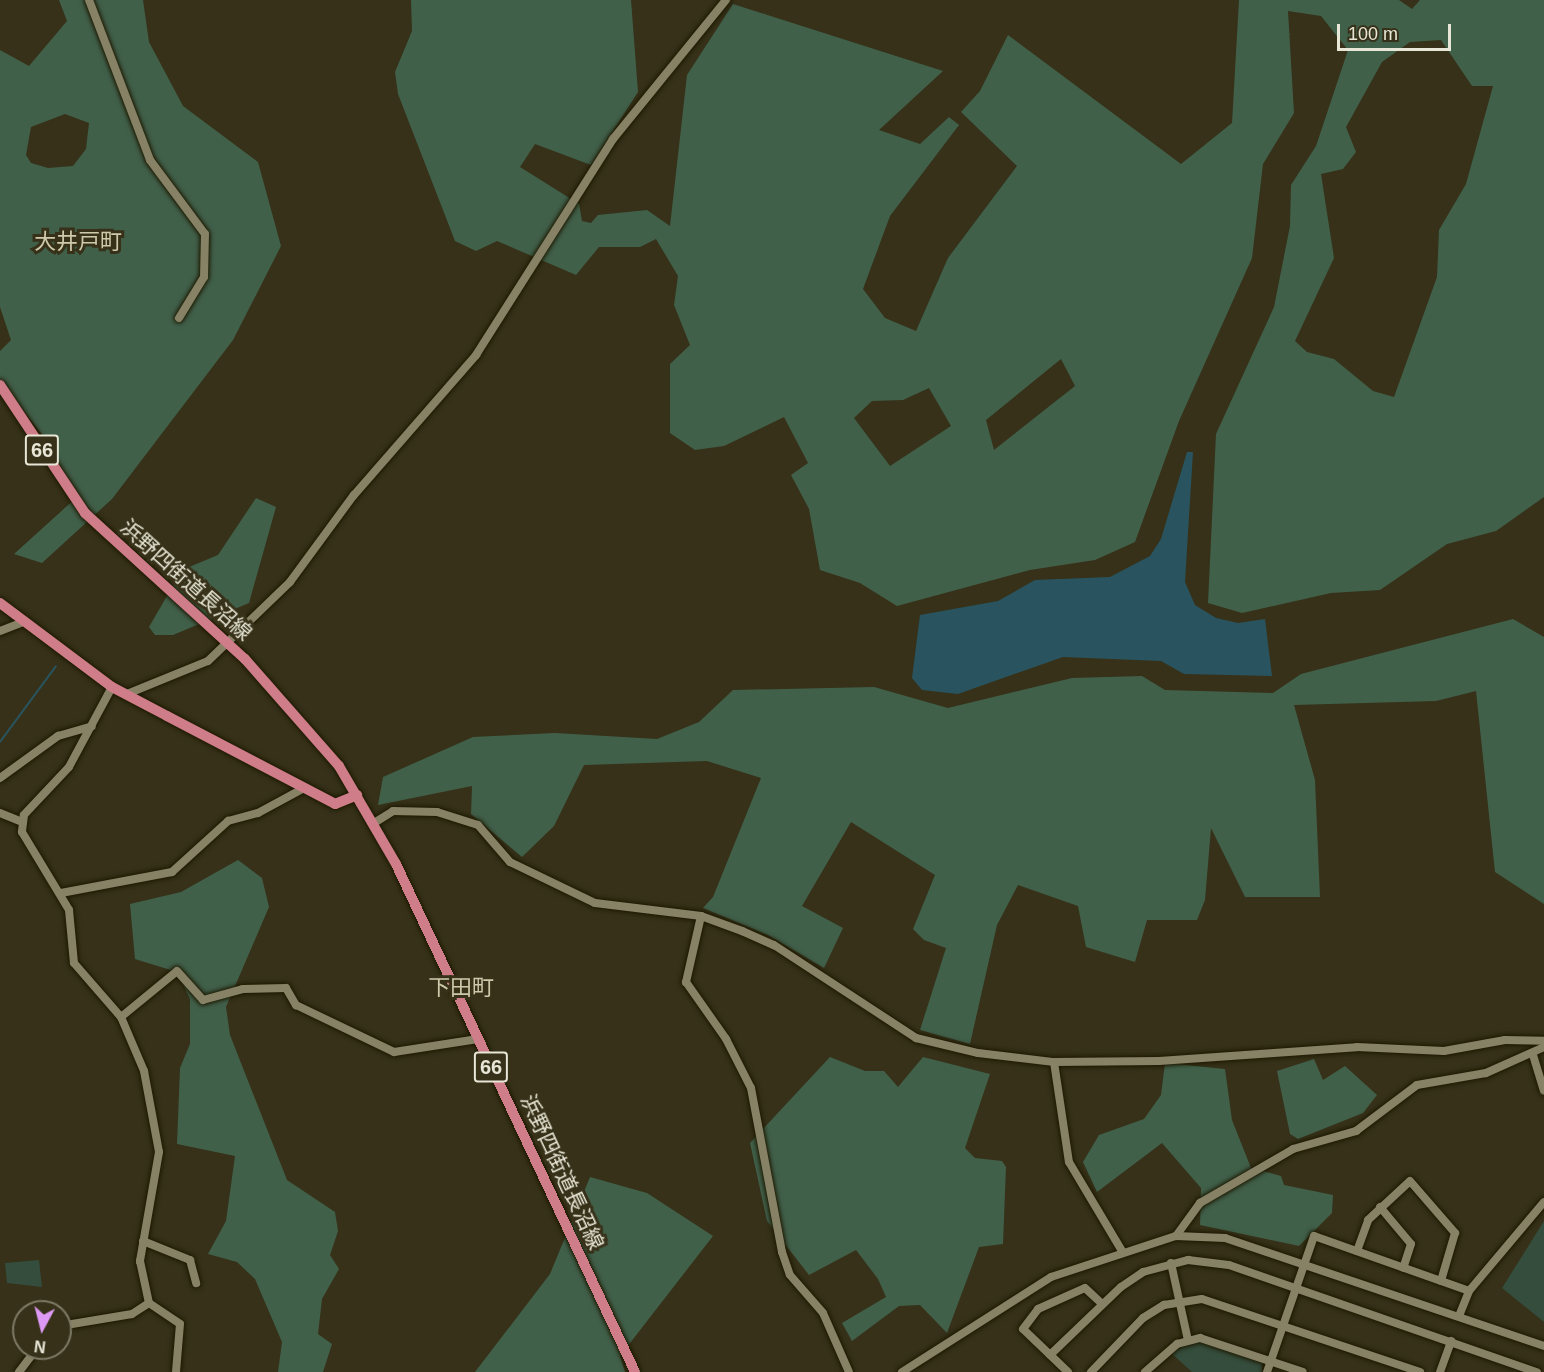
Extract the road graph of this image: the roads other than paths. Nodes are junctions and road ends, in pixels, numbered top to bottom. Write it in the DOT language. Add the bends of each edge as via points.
graph roads {
  1 [pos="89,0"];
  2 [pos="714,0"];
  3 [pos="726,2"];
  4 [pos="179,318"];
  5 [pos="0,385"];
  6 [pos="0,603"];
  7 [pos="23,622"];
  8 [pos="0,631"];
  9 [pos="228,644"];
  10 [pos="112,687"];
  11 [pos="127,694"];
  12 [pos="92,726"];
  13 [pos="0,778"];
  14 [pos="304,788"];
  15 [pos="357,795"];
  16 [pos="0,813"];
  17 [pos="22,822"];
  18 [pos="374,823"];
  19 [pos="62,893"];
  20 [pos="701,916"];
  21 [pos="121,1017"];
  22 [pos="478,1040"];
  23 [pos="1544,1041"];
  24 [pos="1544,1047"];
  25 [pos="1533,1055"];
  26 [pos="1053,1062"];
  27 [pos="1544,1090"];
  28 [pos="1544,1202"];
  29 [pos="1380,1207"];
  30 [pos="1176,1236"];
  31 [pos="143,1241"];
  32 [pos="1122,1251"];
  33 [pos="1357,1251"];
  34 [pos="1305,1262"];
  35 [pos="1171,1263"];
  36 [pos="1403,1268"];
  37 [pos="1441,1281"];
  38 [pos="196,1283"];
  39 [pos="1296,1287"];
  40 [pos="1469,1291"];
  41 [pos="1180,1301"];
  42 [pos="149,1303"];
  43 [pos="1102,1304"];
  44 [pos="1459,1316"];
  45 [pos="72,1324"];
  46 [pos="1284,1324"];
  47 [pos="1188,1340"];
  48 [pos="1451,1341"];
  49 [pos="1544,1346"];
  50 [pos="1050,1355"];
  51 [pos="1271,1360"];
  52 [pos="176,1372"];
  53 [pos="635,1372"];
  54 [pos="849,1372"];
  55 [pos="902,1372"];
  56 [pos="1068,1372"];
  57 [pos="1091,1372"];
  58 [pos="1145,1372"];
  59 [pos="1267,1372"];
  60 [pos="1303,1372"];
  61 [pos="1420,1372"];
  62 [pos="1440,1372"];
  63 [pos="1538,1372"];
  1 -- 4 [label="street" via="150,160 205,234 204,277"];
  2 -- 3 [label="street"];
  3 -- 9 [label="street" via="613,139 470,363 354,495 290,582"];
  5 -- 9 [label="main road, 浜野四街道長沼線 / 66" via="85,513"];
  6 -- 7 [label="main road"];
  7 -- 8 [label="street"];
  7 -- 10 [label="main road"];
  9 -- 11 [label="street" via="196,668"];
  9 -- 15 [label="main road, 浜野四街道長沼線 / 66" via="339,766"];
  10 -- 11 [label="main road"];
  10 -- 12 [label="street"];
  11 -- 14 [label="main road"];
  12 -- 13 [label="street" via="58,736"];
  12 -- 17 [label="street" via="69,767"];
  14 -- 15 [label="main road" via="335,804"];
  14 -- 19 [label="street" via="258,813 228,821 172,872"];
  15 -- 18 [label="main road, 浜野四街道長沼線 / 66"];
  16 -- 17 [label="street"];
  17 -- 19 [label="street" via="22,832"];
  18 -- 20 [label="street" via="393,811 446,814 478,825 510,862 595,903"];
  18 -- 22 [label="main road, 浜野四街道長沼線 / 66"];
  19 -- 21 [label="street" via="69,910 74,963"];
  20 -- 26 [label="street" via="774,945 916,1038"];
  20 -- 54 [label="street" via="686,982 726,1039 750,1088 782,1252 790,1275 823,1313"];
  21 -- 22 [label="street" via="177,971 203,1000 243,988 286,988 296,1005 394,1052"];
  21 -- 31 [label="street" via="144,1071 158,1136 155,1192"];
  22 -- 53 [label="main road, 浜野四街道長沼線 / 66"];
  23 -- 26 [label="street" via="1504,1040 1444,1051 1357,1047 1195,1060"];
  24 -- 25 [label="street"];
  25 -- 27 [label="street"];
  25 -- 30 [label="street" via="1486,1072 1417,1084 1356,1131 1293,1149 1200,1203"];
  26 -- 32 [label="street" via="1069,1162"];
  28 -- 40 [label="street"];
  29 -- 33 [label="street" via="1368,1220"];
  29 -- 36 [label="street" via="1411,1244"];
  29 -- 37 [label="street" via="1410,1181 1455,1233"];
  30 -- 32 [label="street"];
  30 -- 34 [label="street" via="1225,1238"];
  31 -- 38 [label="street" via="190,1260"];
  31 -- 42 [label="street" via="140,1261"];
  32 -- 55 [label="street" via="1051,1277"];
  33 -- 34 [label="street" via="1314,1236"];
  33 -- 36 [label="street"];
  34 -- 39 [label="street"];
  34 -- 44 [label="street"];
  35 -- 39 [label="street" via="1210,1261"];
  35 -- 41 [label="street"];
  35 -- 43 [label="street" via="1143,1272"];
  36 -- 37 [label="street"];
  37 -- 40 [label="street"];
  39 -- 46 [label="street"];
  39 -- 48 [label="street"];
  40 -- 44 [label="street"];
  41 -- 46 [label="street" via="1219,1301"];
  41 -- 47 [label="street"];
  41 -- 57 [label="street" via="1143,1318"];
  42 -- 45 [label="street" via="132,1314"];
  42 -- 52 [label="street" via="180,1324"];
  43 -- 50 [label="street"];
  43 -- 50 [label="street" via="1085,1288 1038,1309 1023,1329"];
  44 -- 49 [label="street"];
  46 -- 51 [label="street"];
  46 -- 61 [label="street"];
  47 -- 51 [label="street" via="1209,1340"];
  47 -- 58 [label="street"];
  48 -- 62 [label="street"];
  48 -- 63 [label="street"];
  50 -- 56 [label="street"];
  51 -- 59 [label="street"];
  51 -- 60 [label="street"];
}
